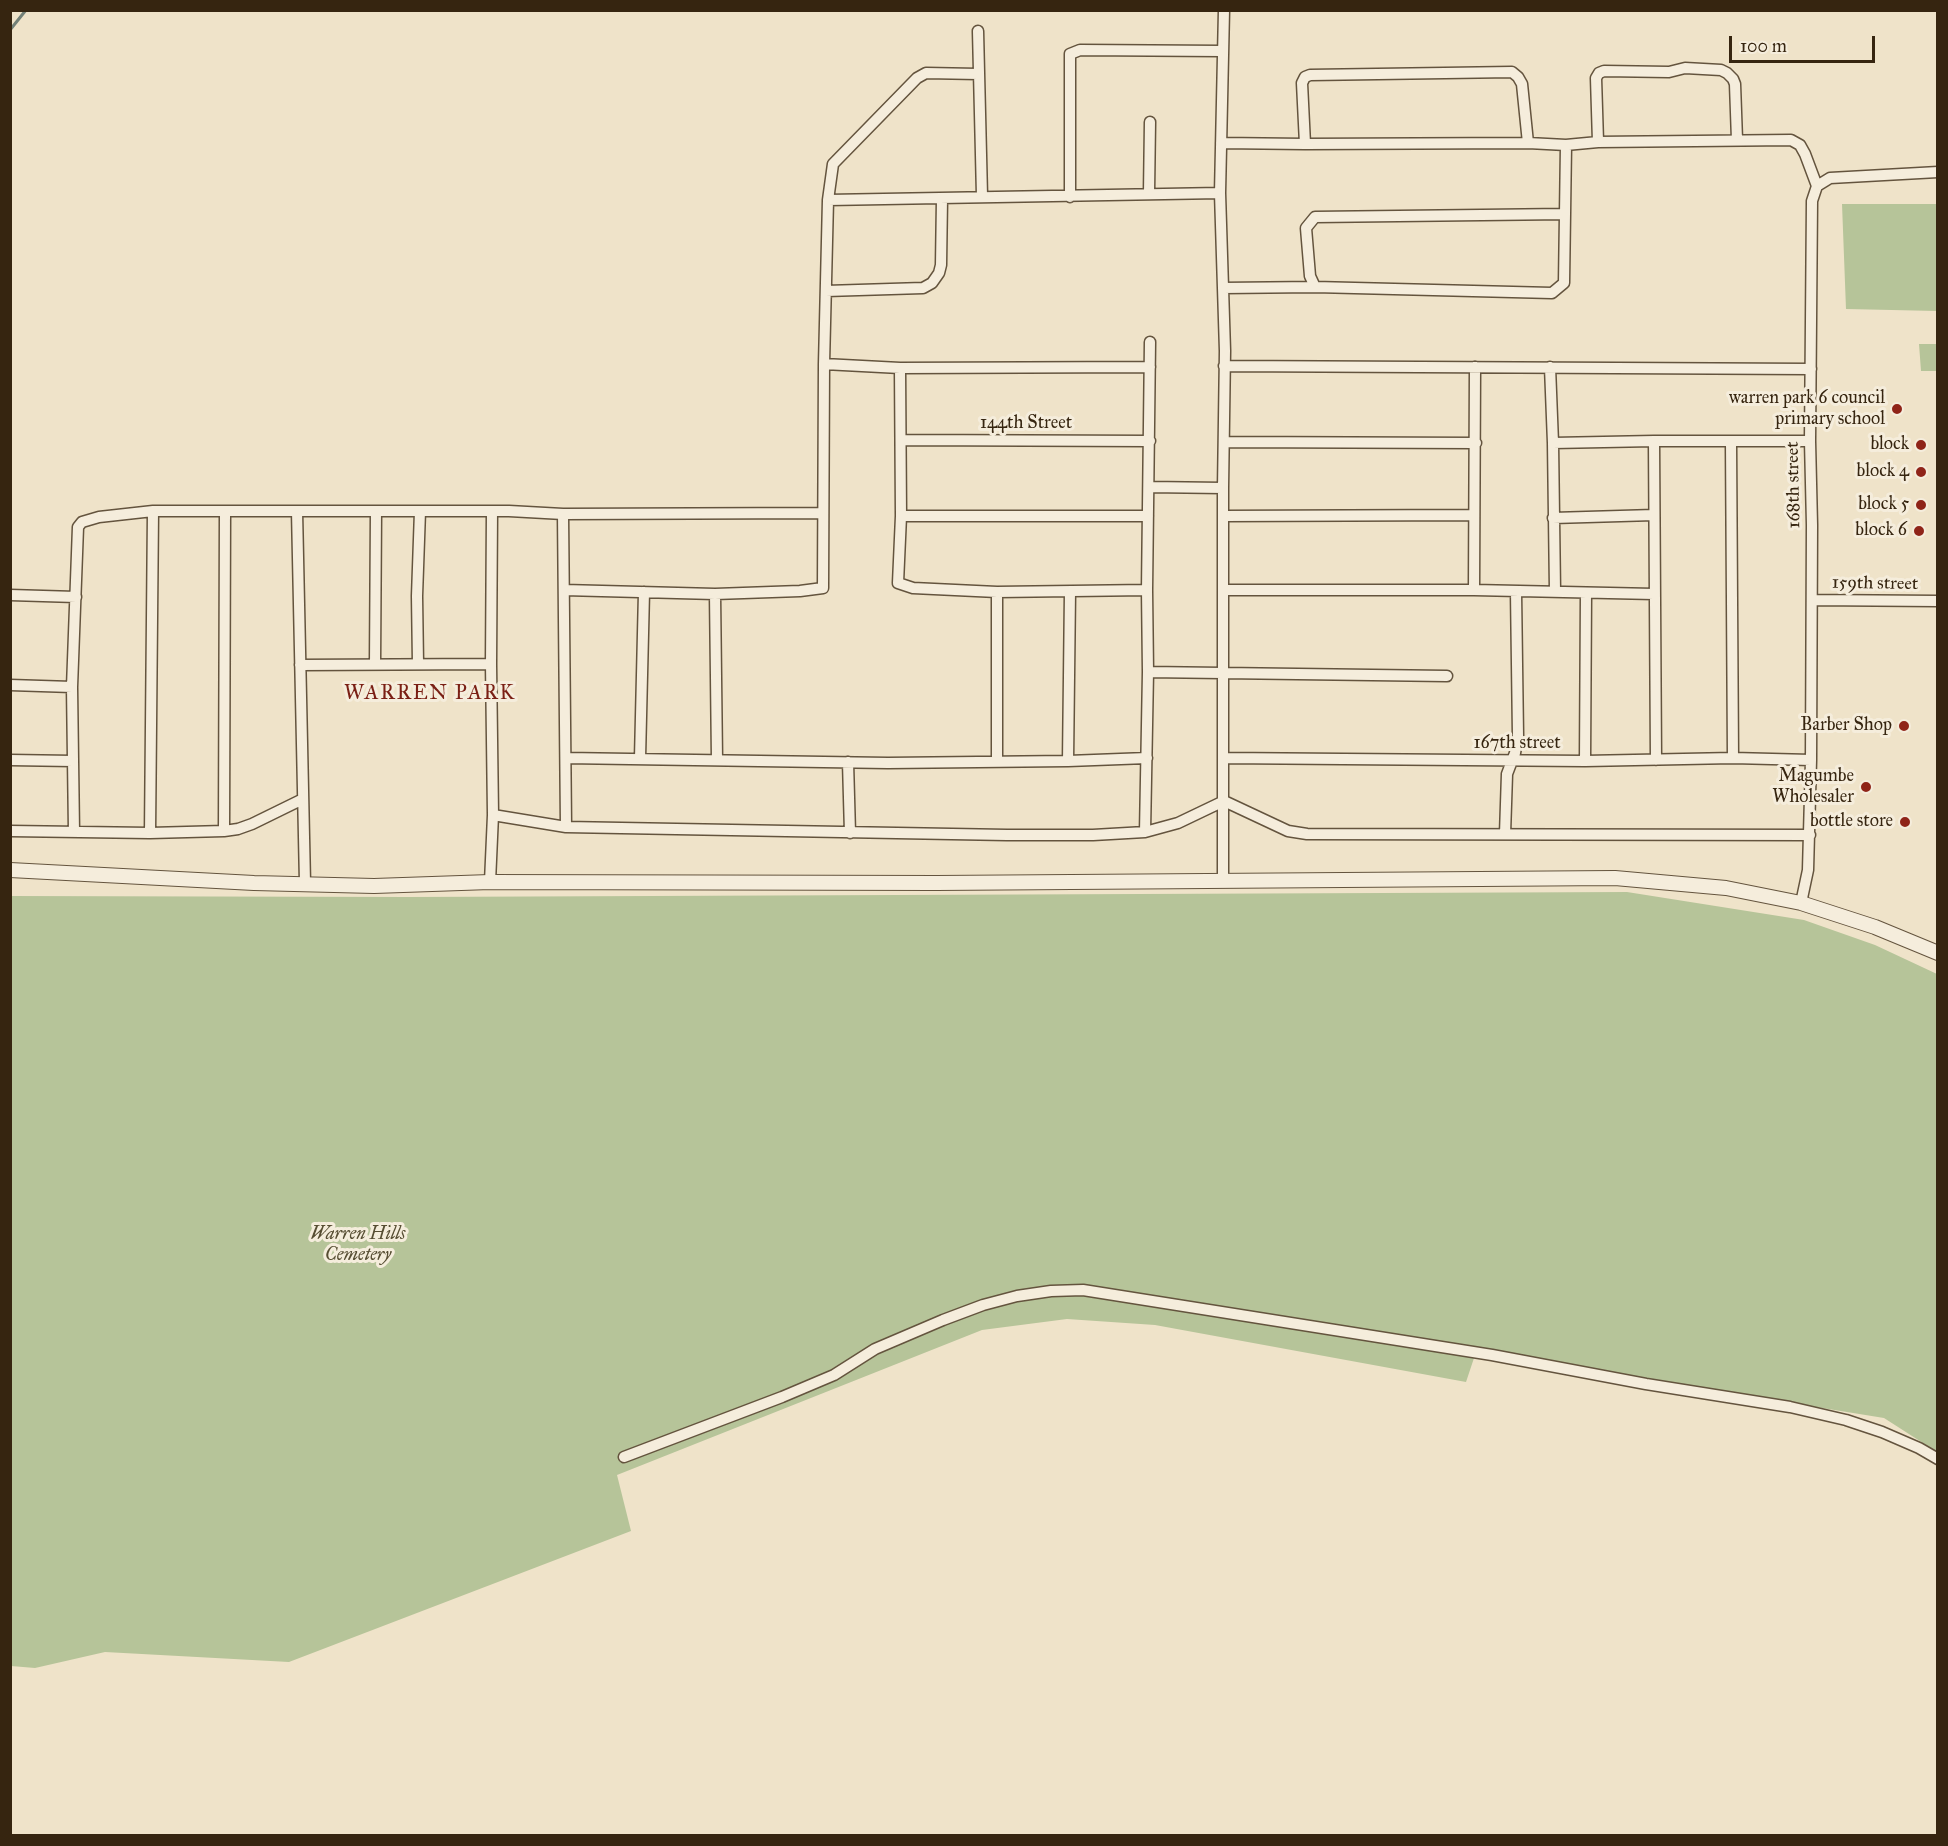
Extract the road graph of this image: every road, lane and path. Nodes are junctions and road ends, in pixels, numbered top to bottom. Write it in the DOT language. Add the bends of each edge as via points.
graph roads {
  1 [pos="1224,10"];
  2 [pos="978,31"];
  3 [pos="1222,51"];
  4 [pos="978,74"];
  5 [pos="1150,122"];
  6 [pos="1737,140"];
  7 [pos="1221,142"];
  8 [pos="1598,142"];
  9 [pos="1528,143"];
  10 [pos="1305,144"];
  11 [pos="1566,145"];
  12 [pos="1938,172"];
  13 [pos="1817,186"];
  14 [pos="1149,193"];
  15 [pos="1220,193"];
  16 [pos="982,196"];
  17 [pos="1070,197"];
  18 [pos="942,199"];
  19 [pos="828,200"];
  20 [pos="1565,214"];
  21 [pos="1315,287"];
  22 [pos="1223,288"];
  23 [pos="826,291"];
  24 [pos="1150,342"];
  25 [pos="824,364"];
  26 [pos="1224,366"];
  27 [pos="1150,367"];
  28 [pos="1475,367"];
  29 [pos="1550,367"];
  30 [pos="900,368"];
  31 [pos="1811,369"];
  32 [pos="901,440"];
  33 [pos="1150,441"];
  34 [pos="1654,441"];
  35 [pos="1810,441"];
  36 [pos="1224,442"];
  37 [pos="1731,442"];
  38 [pos="1476,443"];
  39 [pos="1553,443"];
  40 [pos="1149,487"];
  41 [pos="1223,488"];
  42 [pos="225,511"];
  43 [pos="297,511"];
  44 [pos="376,511"];
  45 [pos="420,511"];
  46 [pos="492,511"];
  47 [pos="153,512"];
  48 [pos="823,513"];
  49 [pos="563,514"];
  50 [pos="1474,514"];
  51 [pos="1654,515"];
  52 [pos="901,516"];
  53 [pos="1148,516"];
  54 [pos="1224,516"];
  55 [pos="1553,518"];
  56 [pos="564,590"];
  57 [pos="1147,590"];
  58 [pos="1474,590"];
  59 [pos="1223,591"];
  60 [pos="1555,591"];
  61 [pos="644,592"];
  62 [pos="996,592"];
  63 [pos="1070,592"];
  64 [pos="1516,592"];
  65 [pos="1586,593"];
  66 [pos="715,594"];
  67 [pos="1654,594"];
  68 [pos="10,595"];
  69 [pos="76,597"];
  70 [pos="1812,600"];
  71 [pos="1938,601"];
  72 [pos="375,664"];
  73 [pos="418,664"];
  74 [pos="491,664"];
  75 [pos="300,665"];
  76 [pos="1148,672"];
  77 [pos="1222,673"];
  78 [pos="1447,676"];
  79 [pos="10,685"];
  80 [pos="72,687"];
  81 [pos="566,758"];
  82 [pos="640,758"];
  83 [pos="1147,758"];
  84 [pos="1223,758"];
  85 [pos="1733,758"];
  86 [pos="10,760"];
  87 [pos="717,760"];
  88 [pos="997,760"];
  89 [pos="1511,760"];
  90 [pos="1656,760"];
  91 [pos="1811,760"];
  92 [pos="73,761"];
  93 [pos="1068,761"];
  94 [pos="1585,761"];
  95 [pos="848,762"];
  96 [pos="303,799"];
  97 [pos="1224,801"];
  98 [pos="493,814"];
  99 [pos="566,827"];
  100 [pos="10,831"];
  101 [pos="224,831"];
  102 [pos="74,832"];
  103 [pos="1144,832"];
  104 [pos="150,833"];
  105 [pos="850,833"];
  106 [pos="1505,834"];
  107 [pos="1810,836"];
  108 [pos="10,870"];
  109 [pos="1222,881"];
  110 [pos="490,882"];
  111 [pos="305,883"];
  112 [pos="1801,903"];
  113 [pos="1938,953"];
  114 [pos="624,1457"];
  115 [pos="1938,1459"];
  1 -- 3 [label="street"];
  2 -- 4 [label="street"];
  3 -- 7 [label="street"];
  3 -- 17 [label="street" via="1080,50 1070,54"];
  4 -- 16 [label="street"];
  4 -- 19 [label="street" via="926,73 918,78 833,164"];
  5 -- 14 [label="street"];
  6 -- 8 [label="street"];
  6 -- 8 [label="street" via="1733,79 1721,70 1685,68 1669,72 1599,73"];
  6 -- 13 [label="street" via="1791,140 1800,145"];
  7 -- 10 [label="street"];
  7 -- 15 [label="street"];
  8 -- 11 [label="street"];
  9 -- 10 [label="street"];
  9 -- 10 [label="street" via="1522,84 1512,72 1310,75 1302,83"];
  9 -- 11 [label="street"];
  11 -- 20 [label="street"];
  12 -- 13 [label="street" via="1844,176"];
  13 -- 31 [label="street, 168th street" via="1812,201"];
  14 -- 15 [label="street"];
  14 -- 17 [label="street"];
  15 -- 22 [label="street"];
  16 -- 17 [label="street"];
  16 -- 18 [label="street"];
  18 -- 19 [label="street"];
  18 -- 23 [label="street" via="941,265 932,283 923,288"];
  19 -- 23 [label="street"];
  20 -- 21 [label="street" via="1564,283 1552,293"];
  20 -- 21 [label="street" via="1314,217 1306,228 1310,276"];
  21 -- 22 [label="street"];
  22 -- 26 [label="street"];
  23 -- 25 [label="street"];
  24 -- 27 [label="street"];
  25 -- 30 [label="street"];
  25 -- 48 [label="street"];
  26 -- 28 [label="street"];
  26 -- 36 [label="street"];
  27 -- 30 [label="street"];
  27 -- 33 [label="street"];
  28 -- 29 [label="street"];
  28 -- 38 [label="street"];
  29 -- 31 [label="street"];
  29 -- 39 [label="street"];
  30 -- 32 [label="street"];
  31 -- 35 [label="street, 168th street"];
  32 -- 33 [label="street, 144th Street"];
  32 -- 52 [label="street"];
  33 -- 40 [label="street"];
  34 -- 37 [label="street"];
  34 -- 39 [label="street"];
  34 -- 51 [label="street"];
  35 -- 37 [label="street"];
  35 -- 70 [label="street, 168th street"];
  36 -- 38 [label="street"];
  36 -- 41 [label="street"];
  37 -- 85 [label="street"];
  38 -- 50 [label="street"];
  39 -- 55 [label="street"];
  40 -- 41 [label="street"];
  40 -- 53 [label="street"];
  41 -- 54 [label="street"];
  42 -- 43 [label="street"];
  42 -- 47 [label="street"];
  42 -- 101 [label="street"];
  43 -- 44 [label="street"];
  43 -- 75 [label="street"];
  44 -- 45 [label="street"];
  44 -- 72 [label="street"];
  45 -- 46 [label="street"];
  45 -- 73 [label="street"];
  46 -- 49 [label="street"];
  46 -- 74 [label="street"];
  47 -- 69 [label="street" via="82,522 78,527"];
  47 -- 104 [label="street"];
  48 -- 49 [label="street"];
  48 -- 66 [label="street" via="823,588"];
  49 -- 56 [label="street"];
  50 -- 54 [label="street"];
  50 -- 58 [label="street"];
  51 -- 55 [label="street"];
  51 -- 67 [label="street"];
  52 -- 53 [label="street"];
  52 -- 62 [label="street" via="898,583 914,588"];
  53 -- 57 [label="street"];
  54 -- 59 [label="street"];
  55 -- 60 [label="street"];
  56 -- 61 [label="street"];
  56 -- 81 [label="street"];
  57 -- 63 [label="street"];
  57 -- 76 [label="street"];
  58 -- 59 [label="street"];
  58 -- 64 [label="street"];
  59 -- 77 [label="street"];
  60 -- 64 [label="street"];
  60 -- 65 [label="street"];
  61 -- 66 [label="street"];
  61 -- 82 [label="street"];
  62 -- 63 [label="street"];
  62 -- 88 [label="street"];
  63 -- 93 [label="street"];
  64 -- 89 [label="street" via="1518,736"];
  65 -- 67 [label="street"];
  65 -- 94 [label="street"];
  66 -- 87 [label="street"];
  67 -- 90 [label="street"];
  68 -- 69 [label="street"];
  69 -- 80 [label="street"];
  70 -- 71 [label="street, 159th street"];
  70 -- 91 [label="street, 168th street"];
  72 -- 73 [label="street"];
  72 -- 75 [label="street"];
  73 -- 74 [label="street"];
  74 -- 98 [label="street"];
  75 -- 96 [label="street"];
  76 -- 77 [label="street"];
  76 -- 83 [label="street"];
  77 -- 78 [label="street"];
  77 -- 84 [label="street"];
  79 -- 80 [label="street"];
  80 -- 92 [label="street"];
  81 -- 82 [label="street"];
  81 -- 99 [label="street"];
  82 -- 87 [label="street"];
  83 -- 93 [label="street"];
  83 -- 103 [label="street"];
  84 -- 89 [label="street, 167th street"];
  84 -- 97 [label="street"];
  85 -- 90 [label="street, 167th street"];
  85 -- 91 [label="street, 167th street"];
  86 -- 92 [label="street"];
  87 -- 95 [label="street"];
  88 -- 93 [label="street"];
  88 -- 95 [label="street"];
  89 -- 94 [label="street, 167th street"];
  89 -- 106 [label="street" via="1505,783"];
  90 -- 94 [label="street, 167th street"];
  91 -- 107 [label="street, 168th street"];
  92 -- 102 [label="street"];
  95 -- 105 [label="street"];
  96 -- 101 [label="street" via="252,824"];
  96 -- 111 [label="street"];
  97 -- 103 [label="street" via="1178,823"];
  97 -- 106 [label="street" via="1297,834"];
  97 -- 109 [label="street"];
  98 -- 99 [label="street"];
  98 -- 110 [label="street"];
  99 -- 105 [label="street"];
  100 -- 102 [label="street"];
  101 -- 104 [label="street"];
  102 -- 104 [label="street"];
  103 -- 105 [label="street"];
  106 -- 107 [label="street"];
  107 -- 112 [label="street, 168th street"];
  108 -- 111 [label="street"];
  109 -- 110 [label="street"];
  109 -- 112 [label="street" via="1615,878 1726,888"];
  110 -- 111 [label="street" via="374,886"];
  112 -- 113 [label="street"];
  114 -- 115 [label="street" via="834,1375 875,1349 983,1305 1017,1296 1083,1290 1790,1407 1882,1432"];
}
